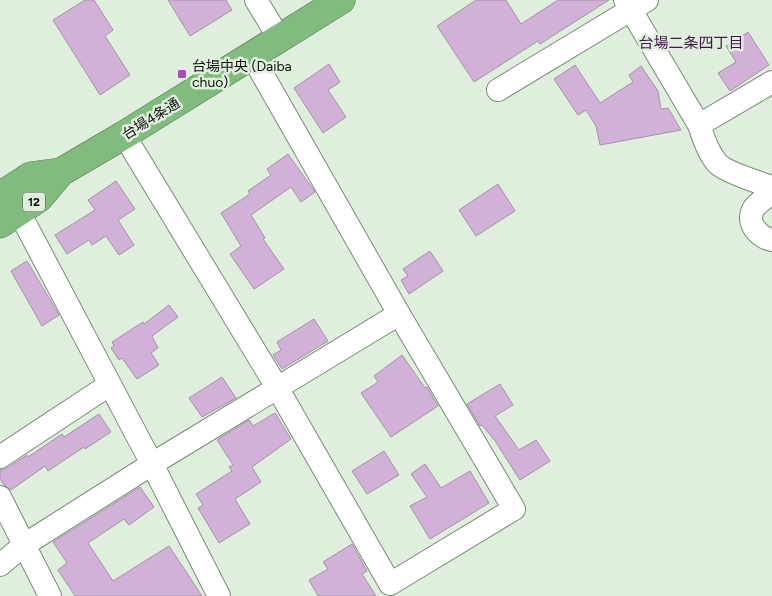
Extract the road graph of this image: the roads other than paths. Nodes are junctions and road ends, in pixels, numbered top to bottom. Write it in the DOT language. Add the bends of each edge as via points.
graph roads {
  1 [pos="256,0"];
  2 [pos="341,0"];
  3 [pos="634,3"];
  4 [pos="280,38"];
  5 [pos="252,56"];
  6 [pos="772,82"];
  7 [pos="498,90"];
  8 [pos="699,126"];
  9 [pos="124,135"];
  10 [pos="772,187"];
  11 [pos="772,192"];
  12 [pos="6,211"];
  13 [pos="772,240"];
  14 [pos="399,314"];
  15 [pos="109,385"];
  16 [pos="278,388"];
  17 [pos="0,457"];
  18 [pos="152,464"];
  19 [pos="0,497"];
  20 [pos="24,545"];
  21 [pos="0,565"];
  22 [pos="50,596"];
  23 [pos="219,596"];
  1 -- 4 [label="street"];
  2 -- 4 [label="highway, 台場4条通 / 12"];
  3 -- 7 [label="street"];
  3 -- 8 [label="street"];
  4 -- 5 [label="highway, 台場4条通 / 12"];
  5 -- 9 [label="highway, 台場4条通 / 12"];
  5 -- 14 [label="street"];
  6 -- 8 [label="street"];
  8 -- 10 [label="street" via="707,148 720,165"];
  9 -- 12 [label="highway, 台場4条通 / 12" via="61,172 39,198"];
  9 -- 16 [label="street"];
  11 -- 13 [label="street" via="753,210 752,220 755,231"];
  12 -- 15 [label="street"];
  14 -- 16 [label="street"];
  14 -- 16 [label="street" via="514,509 390,584"];
  15 -- 17 [label="street"];
  15 -- 18 [label="street"];
  16 -- 18 [label="street"];
  18 -- 20 [label="street"];
  18 -- 23 [label="street"];
  19 -- 20 [label="street"];
  20 -- 21 [label="street"];
  20 -- 22 [label="street"];
}
